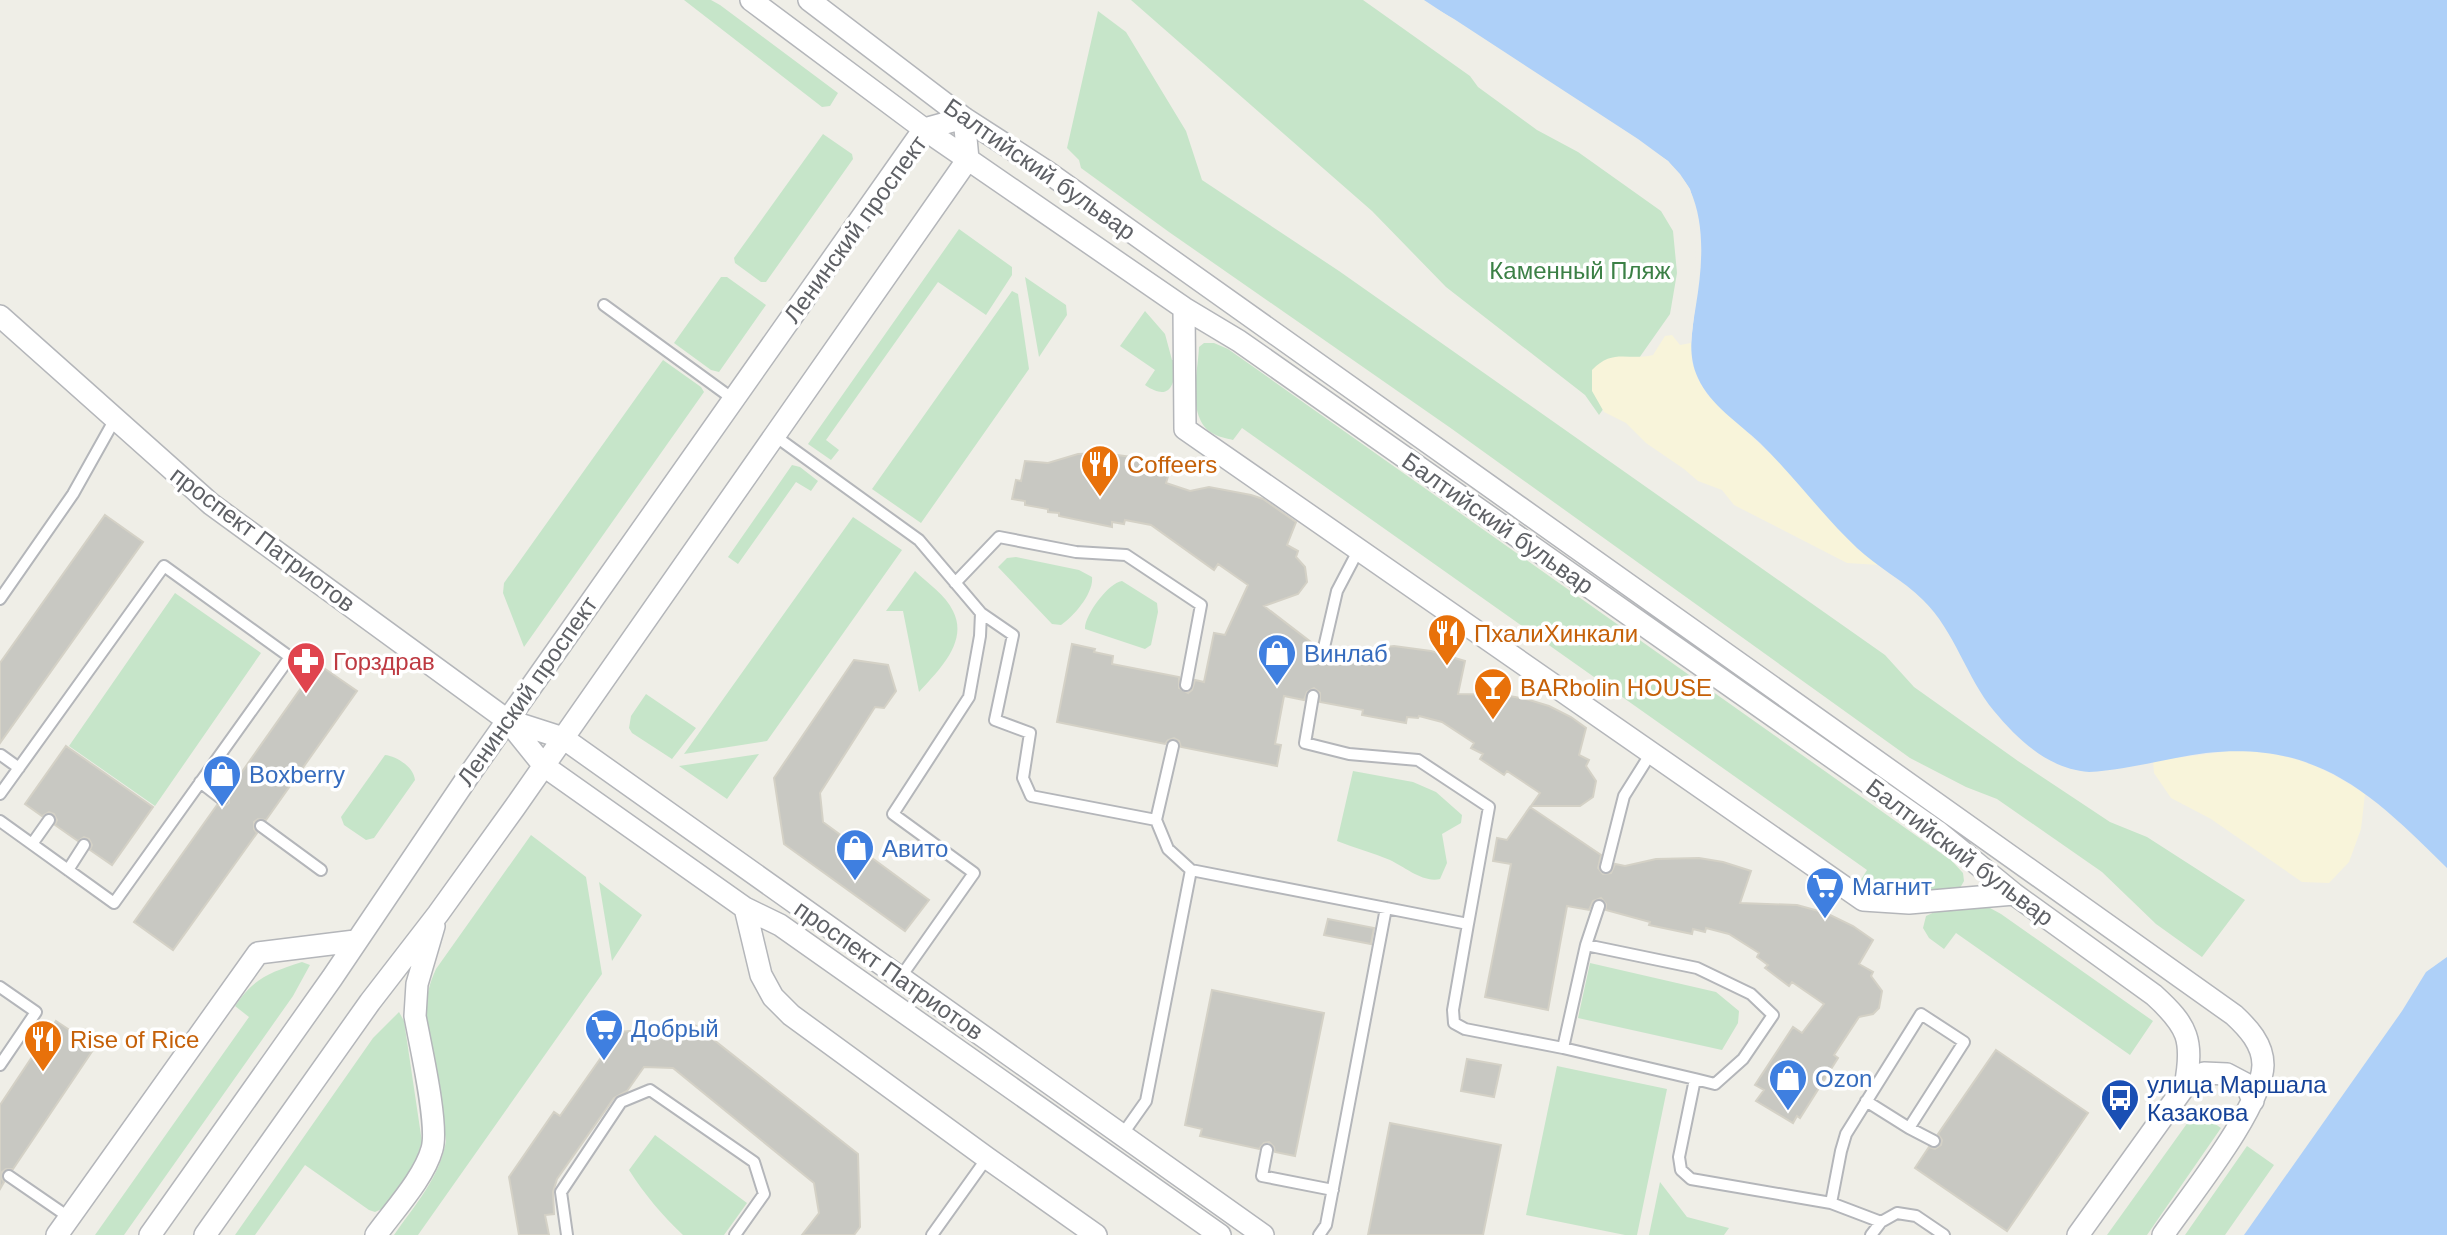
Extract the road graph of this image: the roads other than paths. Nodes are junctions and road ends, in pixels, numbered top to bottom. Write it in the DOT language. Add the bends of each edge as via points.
graph roads {
  1 [pos="751,0"];
  2 [pos="809,0"];
  3 [pos="964,118"];
  4 [pos="924,129"];
  5 [pos="968,159"];
  6 [pos="604,305"];
  7 [pos="1184,308"];
  8 [pos="0,316"];
  9 [pos="733,399"];
  10 [pos="115,419"];
  11 [pos="775,436"];
  12 [pos="1359,550"];
  13 [pos="955,583"];
  14 [pos="0,599"];
  15 [pos="981,613"];
  16 [pos="1322,656"];
  17 [pos="1186,685"];
  18 [pos="1313,696"];
  19 [pos="507,720"];
  20 [pos="563,738"];
  21 [pos="1173,746"];
  22 [pos="1651,753"];
  23 [pos="1,755"];
  24 [pos="544,766"];
  25 [pos="19,768"];
  26 [pos="200,782"];
  27 [pos="0,794"];
  28 [pos="222,799"];
  29 [pos="49,820"];
  30 [pos="1156,820"];
  31 [pos="0,821"];
  32 [pos="261,826"];
  33 [pos="32,844"];
  34 [pos="84,845"];
  35 [pos="1606,867"];
  36 [pos="68,870"];
  37 [pos="321,870"];
  38 [pos="1191,870"];
  39 [pos="2014,894"];
  40 [pos="1598,906"];
  41 [pos="745,908"];
  42 [pos="1386,908"];
  43 [pos="438,914"];
  44 [pos="1468,924"];
  45 [pos="355,941"];
  46 [pos="1586,944"];
  47 [pos="900,978"];
  48 [pos="0,987"];
  49 [pos="1563,1048"];
  50 [pos="0,1065"];
  51 [pos="1695,1079"];
  52 [pos="2185,1086"];
  53 [pos="1866,1101"];
  54 [pos="2253,1101"];
  55 [pos="1909,1128"];
  56 [pos="1122,1135"];
  57 [pos="1934,1141"];
  58 [pos="1267,1150"];
  59 [pos="987,1158"];
  60 [pos="9,1176"];
  61 [pos="1333,1190"];
  62 [pos="1831,1203"];
  63 [pos="1881,1222"];
  64 [pos="64,1226"];
  65 [pos="150,1235"];
  66 [pos="205,1235"];
  67 [pos="376,1235"];
  68 [pos="567,1235"];
  69 [pos="735,1235"];
  70 [pos="932,1235"];
  71 [pos="1096,1235"];
  72 [pos="1220,1235"];
  73 [pos="1263,1235"];
  74 [pos="1319,1235"];
  75 [pos="1871,1235"];
  76 [pos="1944,1235"];
  77 [pos="2078,1235"];
  78 [pos="2163,1235"];
  1 -- 4 [label="street, Балтийский бульвар"];
  2 -- 3 [label="street, Балтийский бульвар"];
  3 -- 4 [label="street, Ленинский проспект"];
  3 -- 5 [label="street, Ленинский проспект"];
  3 -- 54 [label="street, Балтийский бульвар" via="2215,1001 2249,1029 2259,1046 2263,1064"];
  4 -- 5 [label="street, Балтийский бульвар"];
  4 -- 9 [label="street, Ленинский проспект"];
  5 -- 7 [label="street, Балтийский бульвар"];
  5 -- 11 [label="street, Ленинский проспект"];
  6 -- 9 [label="lane"];
  7 -- 12 [label="street" via="1185,429"];
  7 -- 39 [label="street, Балтийский бульвар" via="1239,341 1914,815"];
  8 -- 10 [label="street, проспект Патриотов"];
  9 -- 19 [label="street, Ленинский проспект"];
  10 -- 14 [label="lane" via="74,494"];
  10 -- 19 [label="street, проспект Патриотов" via="211,504"];
  11 -- 13 [label="lane" via="919,540"];
  11 -- 20 [label="street, Ленинский проспект"];
  12 -- 16 [label="lane" via="1337,591"];
  12 -- 22 [label="street"];
  13 -- 15 [label="lane"];
  13 -- 17 [label="lane" via="999,537 1076,552 1126,555 1201,605"];
  15 -- 30 [label="lane" via="1013,635 995,720 1030,733 1023,778 1031,796"];
  15 -- 47 [label="lane" via="969,697 893,814 974,873"];
  18 -- 44 [label="lane" via="1305,743 1349,754 1418,760 1489,807"];
  19 -- 20 [label="street, проспект Патриотов"];
  19 -- 24 [label="street, проспект Патриотов"];
  19 -- 45 [label="street, Ленинский проспект"];
  20 -- 24 [label="street, Ленинский проспект"];
  20 -- 47 [label="street, проспект Патриотов"];
  21 -- 30 [label="lane"];
  22 -- 35 [label="lane" via="1624,796"];
  22 -- 39 [label="street" via="1863,900 1909,903"];
  23 -- 25 [label="lane"];
  24 -- 41 [label="street, проспект Патриотов"];
  24 -- 43 [label="street, Ленинский проспект"];
  25 -- 26 [label="lane" via="164,566 290,657"];
  25 -- 27 [label="lane"];
  26 -- 28 [label="lane"];
  26 -- 36 [label="lane" via="114,902"];
  29 -- 33 [label="lane"];
  30 -- 38 [label="lane" via="1168,849"];
  31 -- 33 [label="lane"];
  32 -- 37 [label="lane"];
  33 -- 36 [label="lane"];
  34 -- 36 [label="lane"];
  38 -- 42 [label="lane"];
  38 -- 56 [label="lane" via="1146,1101"];
  39 -- 52 [label="street, Балтийский бульвар" via="2175,1014 2186,1034 2190,1060"];
  40 -- 46 [label="lane"];
  41 -- 59 [label="street" via="761,975 773,998"];
  41 -- 72 [label="street, проспект Патриотов" via="780,925"];
  42 -- 44 [label="lane"];
  42 -- 61 [label="lane"];
  43 -- 66 [label="street, Ленинский проспект"];
  43 -- 67 [label="street" via="414,999 434,1125 433,1147 425,1167"];
  44 -- 49 [label="lane" via="1454,1023"];
  45 -- 64 [label="street" via="258,953"];
  45 -- 65 [label="street, Ленинский проспект"];
  46 -- 49 [label="lane"];
  46 -- 51 [label="lane" via="1697,968 1751,994 1773,1015 1743,1059 1715,1084"];
  47 -- 56 [label="street, проспект Патриотов"];
  48 -- 50 [label="lane" via="36,1012"];
  49 -- 51 [label="lane"];
  51 -- 62 [label="lane" via="1679,1157 1681,1170 1691,1179"];
  52 -- 54 [label="street" via="2204,1073 2227,1074 2246,1084"];
  52 -- 77 [label="street"];
  53 -- 55 [label="lane"];
  53 -- 55 [label="lane" via="1921,1014 1964,1042"];
  53 -- 62 [label="lane" via="1846,1134"];
  54 -- 78 [label="street"];
  55 -- 57 [label="lane"];
  56 -- 73 [label="street, проспект Патриотов"];
  58 -- 61 [label="lane" via="1262,1176"];
  59 -- 70 [label="lane"];
  59 -- 71 [label="street"];
  60 -- 64 [label="lane"];
  61 -- 74 [label="lane" via="1326,1225"];
  62 -- 63 [label="lane"];
  63 -- 75 [label="lane"];
  63 -- 76 [label="lane" via="1897,1213 1916,1216"];
  68 -- 69 [label="lane" via="561,1192 621,1102 650,1090 754,1162 764,1194"];
}
